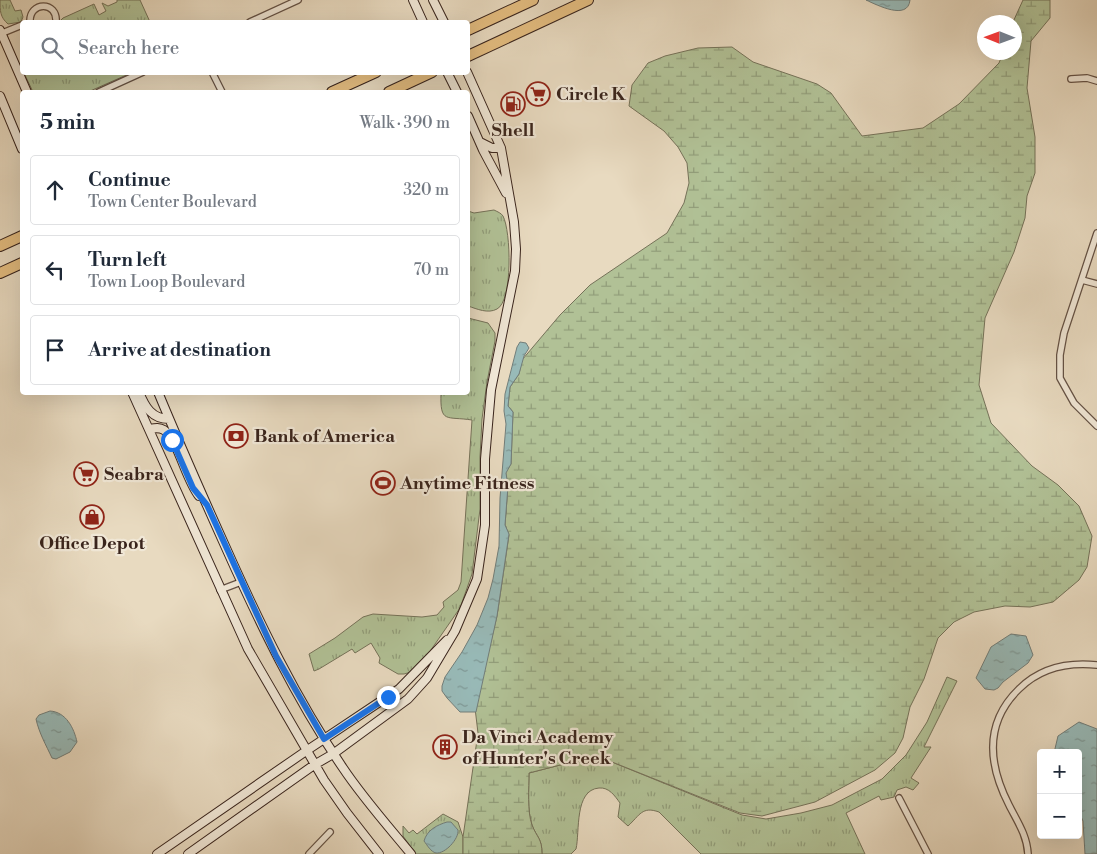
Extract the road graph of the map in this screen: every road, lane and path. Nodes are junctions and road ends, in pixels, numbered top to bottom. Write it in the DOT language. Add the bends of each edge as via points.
graph roads {
  1 [pos="298,0"];
  2 [pos="413,0"];
  3 [pos="433,0"];
  4 [pos="533,0"];
  5 [pos="588,0"];
  6 [pos="30,20"];
  7 [pos="56,20"];
  8 [pos="254,20"];
  9 [pos="422,20"];
  10 [pos="443,20"];
  11 [pos="20,26"];
  12 [pos="470,29"];
  13 [pos="0,33"];
  14 [pos="470,55"];
  15 [pos="136,75"];
  16 [pos="214,75"];
  17 [pos="369,75"];
  18 [pos="426,75"];
  19 [pos="448,75"];
  20 [pos="468,75"];
  21 [pos="1071,79"];
  22 [pos="1097,81"];
  23 [pos="26,90"];
  24 [pos="103,90"];
  25 [pos="221,90"];
  26 [pos="336,90"];
  27 [pos="393,90"];
  28 [pos="455,90"];
  29 [pos="0,96"];
  30 [pos="470,120"];
  31 [pos="479,140"];
  32 [pos="20,144"];
  33 [pos="501,148"];
  34 [pos="510,199"];
  35 [pos="1097,233"];
  36 [pos="20,237"];
  37 [pos="0,246"];
  38 [pos="20,263"];
  39 [pos="0,273"];
  40 [pos="1082,280"];
  41 [pos="1097,284"];
  42 [pos="133,395"];
  43 [pos="140,395"];
  44 [pos="159,395"];
  45 [pos="169,419"];
  46 [pos="1097,426"];
  47 [pos="149,429"];
  48 [pos="207,505"];
  49 [pos="241,582"];
  50 [pos="220,590"];
  51 [pos="455,631"];
  52 [pos="1097,664"];
  53 [pos="324,739"];
  54 [pos="306,751"];
  55 [pos="333,754"];
  56 [pos="314,765"];
  57 [pos="899,798"];
  58 [pos="330,832"];
  59 [pos="157,854"];
  60 [pos="188,854"];
  61 [pos="309,854"];
  62 [pos="379,854"];
  63 [pos="411,854"];
  64 [pos="928,854"];
  65 [pos="1028,854"];
  1 -- 8 [label="street"];
  2 -- 9 [label="street"];
  3 -- 10 [label="street"];
  4 -- 12 [label="highway"];
  5 -- 14 [label="highway"];
  6 -- 7 [label="street" via="33,10 46,6 56,14"];
  11 -- 13 [label="street"];
  13 -- 23 [label="street"];
  15 -- 24 [label="street"];
  16 -- 25 [label="street"];
  17 -- 26 [label="highway"];
  18 -- 27 [label="highway"];
  19 -- 28 [label="street"];
  20 -- 33 [label="street"];
  21 -- 22 [label="street"];
  29 -- 32 [label="street"];
  30 -- 31 [label="street"];
  31 -- 33 [label="street" via="486,146"];
  31 -- 34 [label="street"];
  33 -- 34 [label="street"];
  34 -- 51 [label="street" via="516,249 515,271 491,390 485,458 485,525 477,579"];
  35 -- 40 [label="street"];
  36 -- 37 [label="highway"];
  38 -- 39 [label="highway"];
  40 -- 41 [label="street"];
  40 -- 46 [label="street" via="1064,333 1060,378 1074,403"];
  42 -- 47 [label="street"];
  43 -- 45 [label="street" via="152,414"];
  44 -- 45 [label="street"];
  45 -- 48 [label="street"];
  47 -- 48 [label="street" via="157,427 172,440 193,488"];
  47 -- 50 [label="street"];
  48 -- 49 [label="street"];
  49 -- 50 [label="street"];
  49 -- 53 [label="street" via="276,656"];
  50 -- 54 [label="street" via="248,649"];
  51 -- 53 [label="street" via="399,689"];
  51 -- 55 [label="street" via="427,678 408,699"];
  52 -- 65 [label="street" via="1065,665 1042,672 1009,699 994,728 994,768 1028,841"];
  53 -- 54 [label="street"];
  53 -- 55 [label="street"];
  54 -- 56 [label="street"];
  54 -- 59 [label="street"];
  55 -- 56 [label="street"];
  55 -- 63 [label="street"];
  56 -- 60 [label="street"];
  56 -- 62 [label="street"];
  57 -- 64 [label="street"];
  58 -- 61 [label="street"];
}
